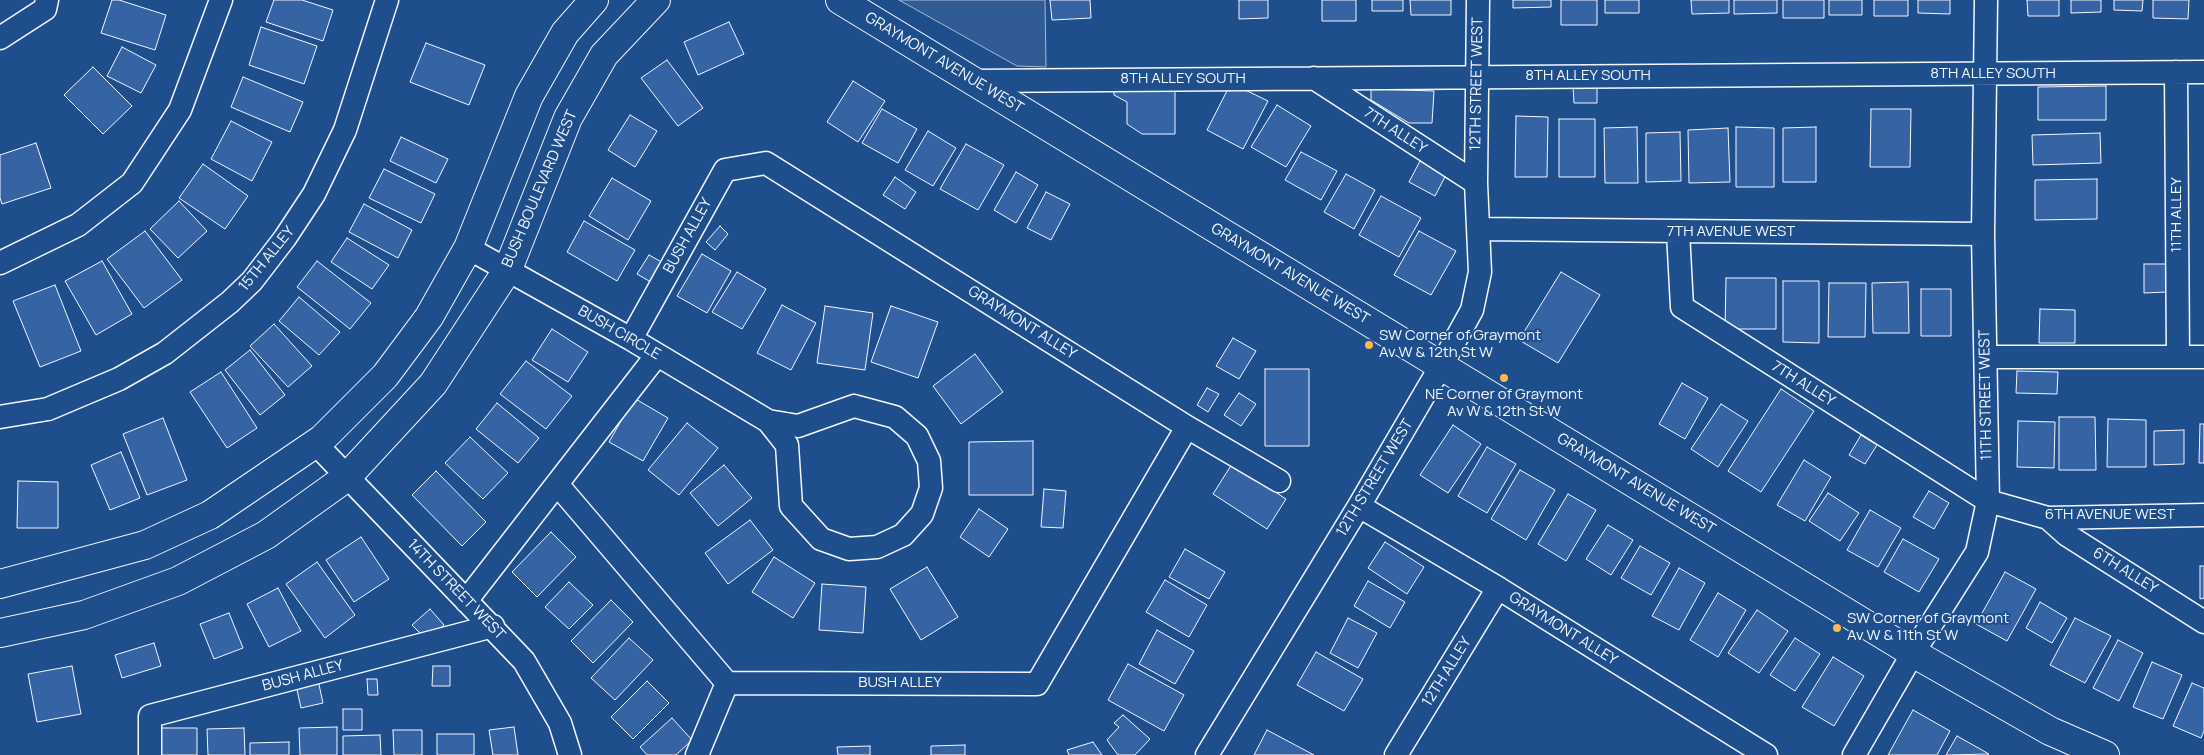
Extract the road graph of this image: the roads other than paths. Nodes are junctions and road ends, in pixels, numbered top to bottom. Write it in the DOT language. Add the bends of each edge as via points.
graph roads {
  1 [pos="47,0"];
  2 [pos="387,0"];
  3 [pos="594,0"];
  4 [pos="656,0"];
  5 [pos="1478,0"];
  6 [pos="1986,0"];
  7 [pos="218,1"];
  8 [pos="849,3"];
  9 [pos="0,38"];
  10 [pos="2176,72"];
  11 [pos="2204,72"];
  12 [pos="1984,74"];
  13 [pos="1477,77"];
  14 [pos="1314,78"];
  15 [pos="972,81"];
  16 [pos="766,163"];
  17 [pos="1476,183"];
  18 [pos="1479,229"];
  19 [pos="1678,232"];
  20 [pos="1983,234"];
  21 [pos="468,248"];
  22 [pos="0,262"];
  23 [pos="508,269"];
  24 [pos="630,339"];
  25 [pos="657,355"];
  26 [pos="1986,357"];
  27 [pos="2178,357"];
  28 [pos="2204,357"];
  29 [pos="1441,366"];
  30 [pos="0,416"];
  31 [pos="768,421"];
  32 [pos="1187,427"];
  33 [pos="315,443"];
  34 [pos="347,477"];
  35 [pos="1279,481"];
  36 [pos="557,484"];
  37 [pos="1988,501"];
  38 [pos="1359,506"];
  39 [pos="2204,515"];
  40 [pos="2048,518"];
  41 [pos="0,584"];
  42 [pos="1498,588"];
  43 [pos="466,600"];
  44 [pos="2204,622"];
  45 [pos="493,626"];
  46 [pos="0,633"];
  47 [pos="1913,653"];
  48 [pos="727,683"];
  49 [pos="150,755"];
  50 [pos="570,755"];
  51 [pos="698,755"];
  52 [pos="1207,755"];
  53 [pos="1396,755"];
  54 [pos="1766,755"];
  55 [pos="1854,755"];
  56 [pos="2105,755"];
  1 -- 9 [label="street" via="45,9"];
  2 -- 30 [label="street, 15TH ALLEY" via="345,130 314,194 252,281 165,353 119,379 48,409"];
  3 -- 21 [label="main road" via="565,33 528,96"];
  4 -- 23 [label="main road, BUSH BOULEVARD WEST" via="604,55 568,118"];
  5 -- 13 [label="street, 12TH STREET WEST"];
  6 -- 12 [label="street, 11TH STREET WEST"];
  7 -- 22 [label="street" via="180,110 132,183 78,225"];
  8 -- 15 [label="main road, GRAYMONT AVENUE WEST"];
  10 -- 11 [label="street, 8TH ALLEY SOUTH"];
  10 -- 12 [label="street, 8TH ALLEY SOUTH"];
  10 -- 27 [label="street, 11TH ALLEY"];
  12 -- 13 [label="street, 8TH ALLEY SOUTH"];
  12 -- 20 [label="street, 11TH STREET WEST"];
  13 -- 14 [label="street, 8TH ALLEY SOUTH"];
  13 -- 17 [label="street, 12TH STREET WEST"];
  14 -- 15 [label="street, 8TH ALLEY SOUTH"];
  14 -- 17 [label="street, 7TH ALLEY"];
  15 -- 29 [label="main road, GRAYMONT AVENUE WEST"];
  16 -- 24 [label="street, BUSH ALLEY" via="725,170"];
  16 -- 32 [label="street, GRAYMONT ALLEY"];
  17 -- 18 [label="street, 12TH STREET WEST"];
  18 -- 19 [label="street, 7TH AVENUE WEST"];
  18 -- 29 [label="street, 12TH STREET WEST" via="1480,272 1472,310"];
  19 -- 20 [label="street, 7TH AVENUE WEST"];
  19 -- 37 [label="street, 7TH ALLEY" via="1682,307"];
  20 -- 26 [label="street, 11TH STREET WEST"];
  21 -- 23 [label="street, BUSH CIRCLE"];
  21 -- 33 [label="main road" via="429,318 385,376"];
  23 -- 24 [label="street, BUSH CIRCLE"];
  23 -- 34 [label="main road, BUSH BOULEVARD WEST" via="433,384"];
  24 -- 25 [label="street, BUSH CIRCLE"];
  25 -- 31 [label="street, BUSH CIRCLE"];
  25 -- 36 [label="street"];
  26 -- 27 [label="street"];
  26 -- 37 [label="street, 11TH STREET WEST"];
  27 -- 28 [label="street"];
  29 -- 38 [label="street, 12TH STREET WEST"];
  29 -- 47 [label="main road, GRAYMONT AVENUE WEST"];
  31 -- 31 [label="street, BUSH CIRCLE" via="798,426 854,406 895,417 917,436 929,461 931,488 922,514 903,535 877,547 848,549 821,539 791,506 787,445"];
  32 -- 35 [label="street, GRAYMONT ALLEY"];
  32 -- 48 [label="street, BUSH ALLEY" via="1037,684"];
  33 -- 34 [label="street, 14TH STREET WEST"];
  33 -- 41 [label="main road" via="210,515 145,545"];
  34 -- 43 [label="street, 14TH STREET WEST"];
  34 -- 46 [label="main road, BUSH BOULEVARD WEST" via="266,535 178,581 84,615"];
  36 -- 43 [label="street"];
  36 -- 48 [label="street"];
  37 -- 40 [label="street, 6TH AVENUE WEST"];
  37 -- 47 [label="street, 11TH STREET WEST" via="1977,552"];
  38 -- 42 [label="street, GRAYMONT ALLEY"];
  38 -- 52 [label="street, 12TH STREET WEST"];
  39 -- 40 [label="street, 6TH AVENUE WEST"];
  40 -- 44 [label="street, 6TH ALLEY" via="2067,535"];
  42 -- 53 [label="street, 12TH ALLEY"];
  42 -- 54 [label="street, GRAYMONT ALLEY"];
  43 -- 45 [label="street, 14TH STREET WEST"];
  45 -- 49 [label="street, BUSH ALLEY" via="150,716"];
  45 -- 50 [label="street, 14TH STREET WEST" via="524,661 560,723"];
  47 -- 55 [label="street, 11TH STREET WEST"];
  47 -- 56 [label="main road, GRAYMONT AVENUE WEST" via="2050,731"];
  48 -- 51 [label="street"];
}
